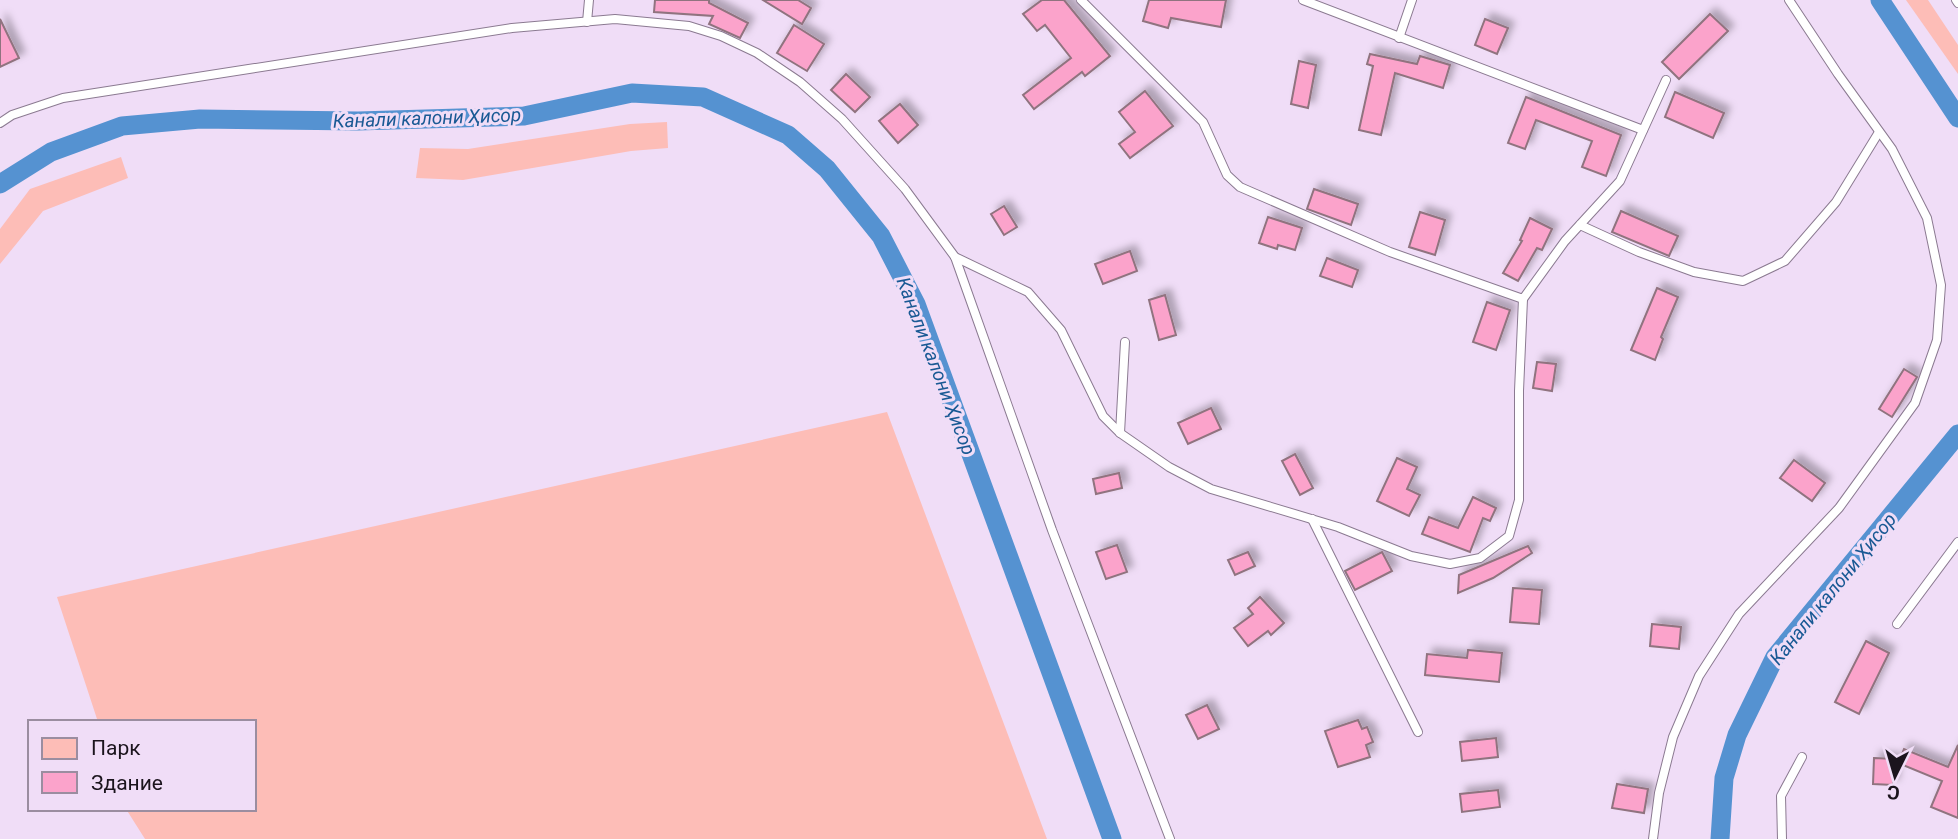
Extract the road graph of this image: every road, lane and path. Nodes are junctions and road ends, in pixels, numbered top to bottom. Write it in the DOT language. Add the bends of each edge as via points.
graph roads {
  1 [pos="589,0"];
  2 [pos="1081,0"];
  3 [pos="1303,0"];
  4 [pos="1412,0"];
  5 [pos="1789,0"];
  6 [pos="587,22"];
  7 [pos="1399,38"];
  8 [pos="1666,80"];
  9 [pos="0,123"];
  10 [pos="1643,130"];
  11 [pos="1879,132"];
  12 [pos="1580,225"];
  13 [pos="955,257"];
  14 [pos="1523,299"];
  15 [pos="1125,342"];
  16 [pos="1120,433"];
  17 [pos="1312,519"];
  18 [pos="1958,542"];
  19 [pos="1897,624"];
  20 [pos="1418,732"];
  21 [pos="1802,757"];
  22 [pos="1170,839"];
  23 [pos="1653,839"];
  24 [pos="1782,839"];
  1 -- 6 [label="lane"];
  2 -- 14 [label="lane" via="1203,122 1227,175 1240,187 1390,252"];
  3 -- 7 [label="lane"];
  4 -- 7 [label="lane"];
  5 -- 11 [label="lane"];
  6 -- 9 [label="lane" via="512,28 62,98"];
  6 -- 13 [label="lane" via="615,19 689,26 757,53 842,119 905,189"];
  7 -- 10 [label="lane"];
  8 -- 10 [label="lane"];
  10 -- 12 [label="lane" via="1620,181"];
  11 -- 12 [label="lane" via="1836,202 1785,261 1743,281 1695,272"];
  11 -- 23 [label="lane" via="1927,218 1941,285 1937,340 1915,403 1892,436 1839,508 1739,614 1699,676 1673,737"];
  12 -- 14 [label="lane"];
  13 -- 16 [label="lane" via="1028,292 1061,330 1102,416"];
  13 -- 22 [label="lane" via="1052,530"];
  14 -- 17 [label="lane" via="1519,500 1509,536 1480,558 1450,564 1411,556"];
  15 -- 16 [label="lane"];
  16 -- 17 [label="lane" via="1169,467 1212,489"];
  17 -- 20 [label="lane"];
  18 -- 19 [label="lane"];
  21 -- 24 [label="lane" via="1781,796"];
}
